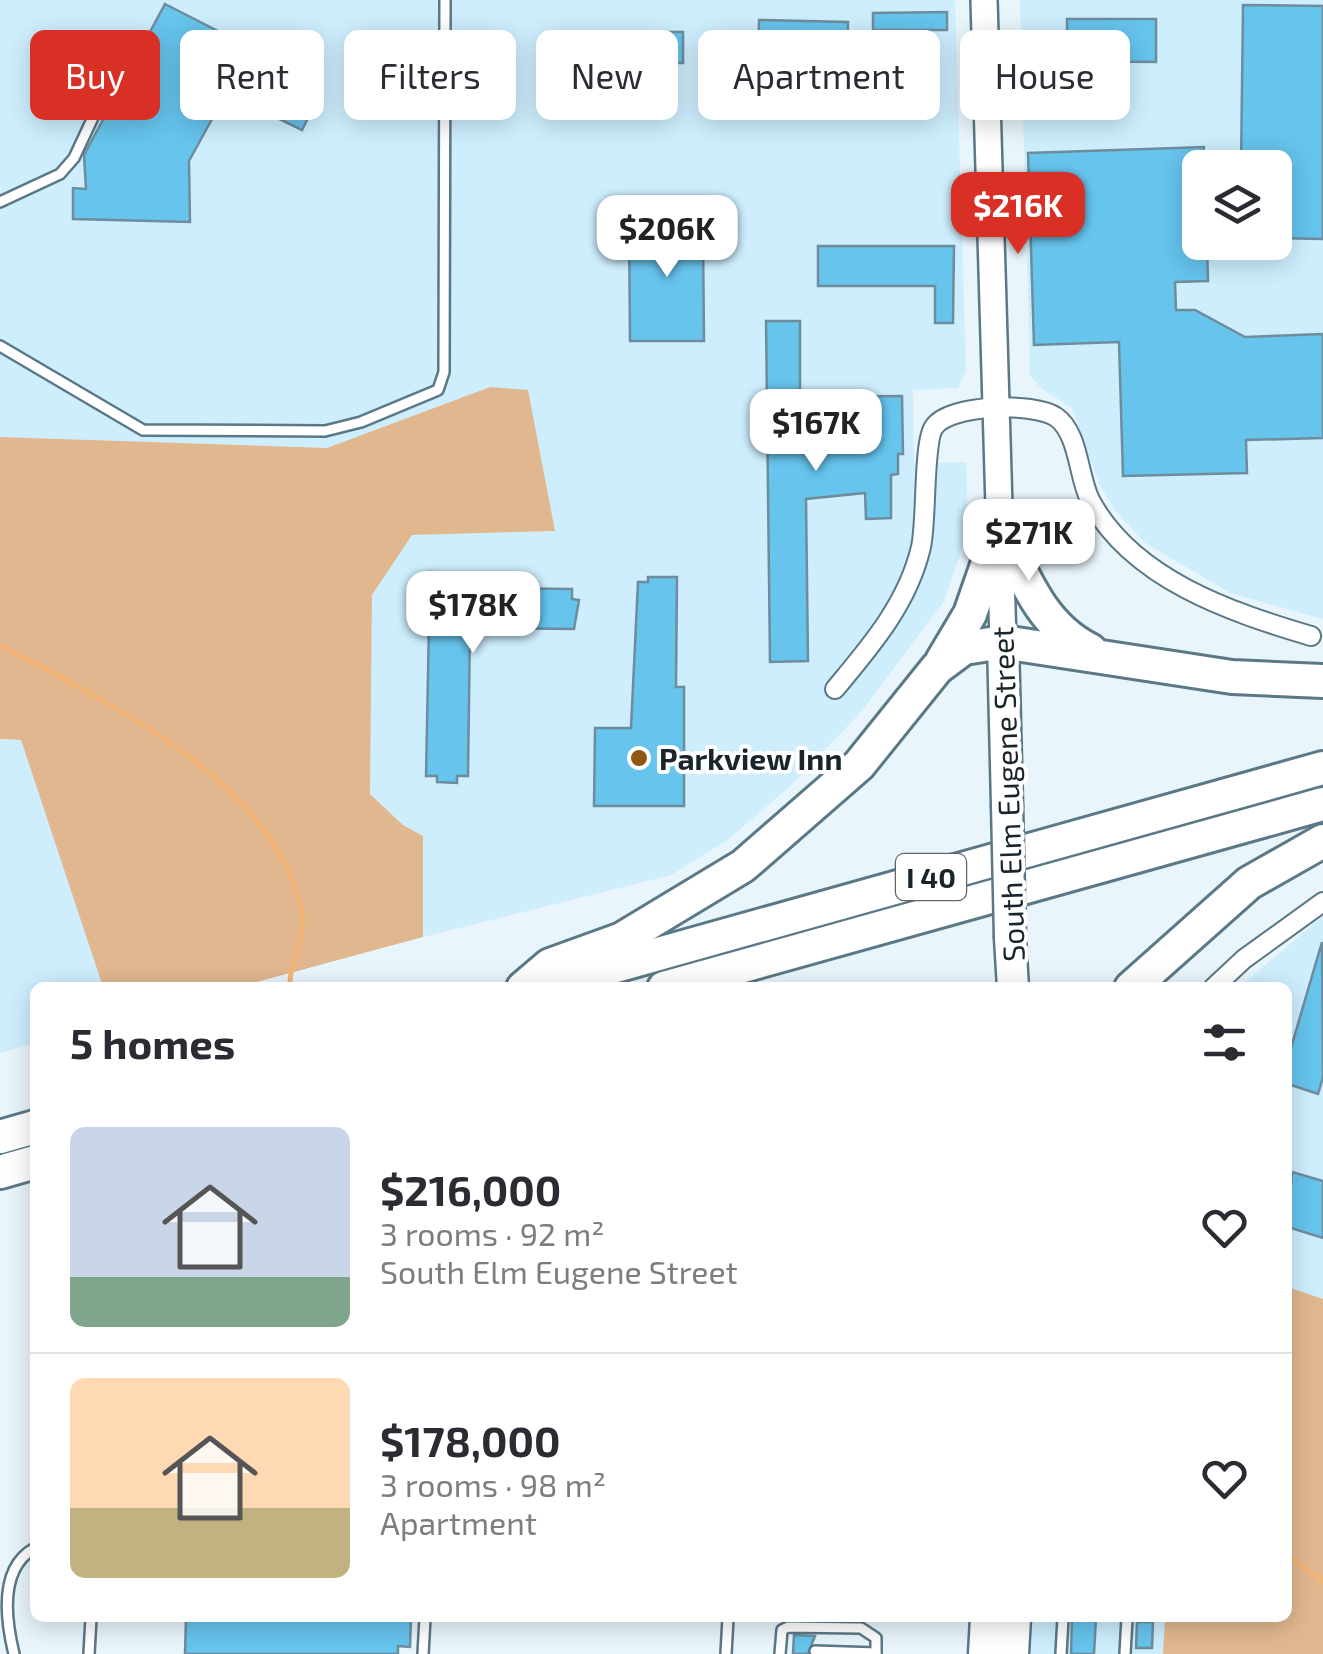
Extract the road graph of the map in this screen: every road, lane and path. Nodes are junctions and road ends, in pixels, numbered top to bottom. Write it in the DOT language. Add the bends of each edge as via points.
graph roads {
  1 [pos="445,0"];
  2 [pos="984,0"];
  3 [pos="92,120"];
  4 [pos="0,202"];
  5 [pos="0,346"];
  6 [pos="996,409"];
  7 [pos="1000,528"];
  8 [pos="1310,636"];
  9 [pos="1003,642"];
  10 [pos="1117,662"];
  11 [pos="937,668"];
  12 [pos="1323,681"];
  13 [pos="835,689"];
  14 [pos="1323,768"];
  15 [pos="1323,804"];
  16 [pos="1323,841"];
  17 [pos="1323,902"];
  18 [pos="530,982"];
  19 [pos="561,982"];
  20 [pos="685,982"];
  21 [pos="1013,982"];
  22 [pos="1138,982"];
  23 [pos="1219,982"];
  24 [pos="30,1128"];
  25 [pos="0,1136"];
  26 [pos="30,1163"];
  27 [pos="0,1172"];
  28 [pos="30,1551"];
  29 [pos="91,1622"];
  30 [pos="425,1622"];
  31 [pos="728,1622"];
  32 [pos="986,1622"];
  33 [pos="1015,1622"];
  34 [pos="1063,1622"];
  35 [pos="1127,1622"];
  36 [pos="793,1650"];
  37 [pos="815,1651"];
  38 [pos="780,1652"];
  39 [pos="14,1654"];
  40 [pos="89,1654"];
  41 [pos="423,1654"];
  42 [pos="726,1654"];
  43 [pos="876,1654"];
  44 [pos="984,1654"];
  45 [pos="1013,1654"];
  46 [pos="1061,1654"];
  47 [pos="1125,1654"];
  1 -- 5 [label="lane" via="444,372 438,390 325,431 142,430"];
  2 -- 6 [label="main road, South Elm Eugene Street"];
  3 -- 4 [label="lane" via="60,174"];
  6 -- 7 [label="main road, South Elm Eugene Street"];
  6 -- 8 [label="street" via="1056,417 1069,431 1092,502 1138,558 1247,618"];
  6 -- 13 [label="street" via="948,414 933,428 916,566 897,607"];
  7 -- 9 [label="main road, South Elm Eugene Street"];
  7 -- 10 [label="highway" via="1050,619 1070,640"];
  7 -- 11 [label="highway" via="970,614"];
  9 -- 10 [label="highway"];
  9 -- 11 [label="highway" via="964,648"];
  9 -- 21 [label="main road, South Elm Eugene Street, bridge"];
  10 -- 12 [label="highway"];
  11 -- 18 [label="highway" via="859,766 743,866 622,938 550,964"];
  14 -- 19 [label="highway, I 40"];
  15 -- 20 [label="highway, I 40"];
  16 -- 22 [label="highway" via="1249,883"];
  17 -- 23 [label="street"];
  24 -- 25 [label="highway"];
  26 -- 27 [label="highway"];
  28 -- 39 [label="lane" via="16,1560 4,1585"];
  29 -- 40 [label="lane"];
  30 -- 41 [label="lane"];
  31 -- 42 [label="lane"];
  32 -- 44 [label="main road"];
  33 -- 45 [label="main road"];
  34 -- 46 [label="lane"];
  35 -- 47 [label="lane"];
  36 -- 38 [label="lane"];
  37 -- 43 [label="lane"];
  38 -- 43 [label="lane" via="788,1627 862,1628 876,1638"];
}
